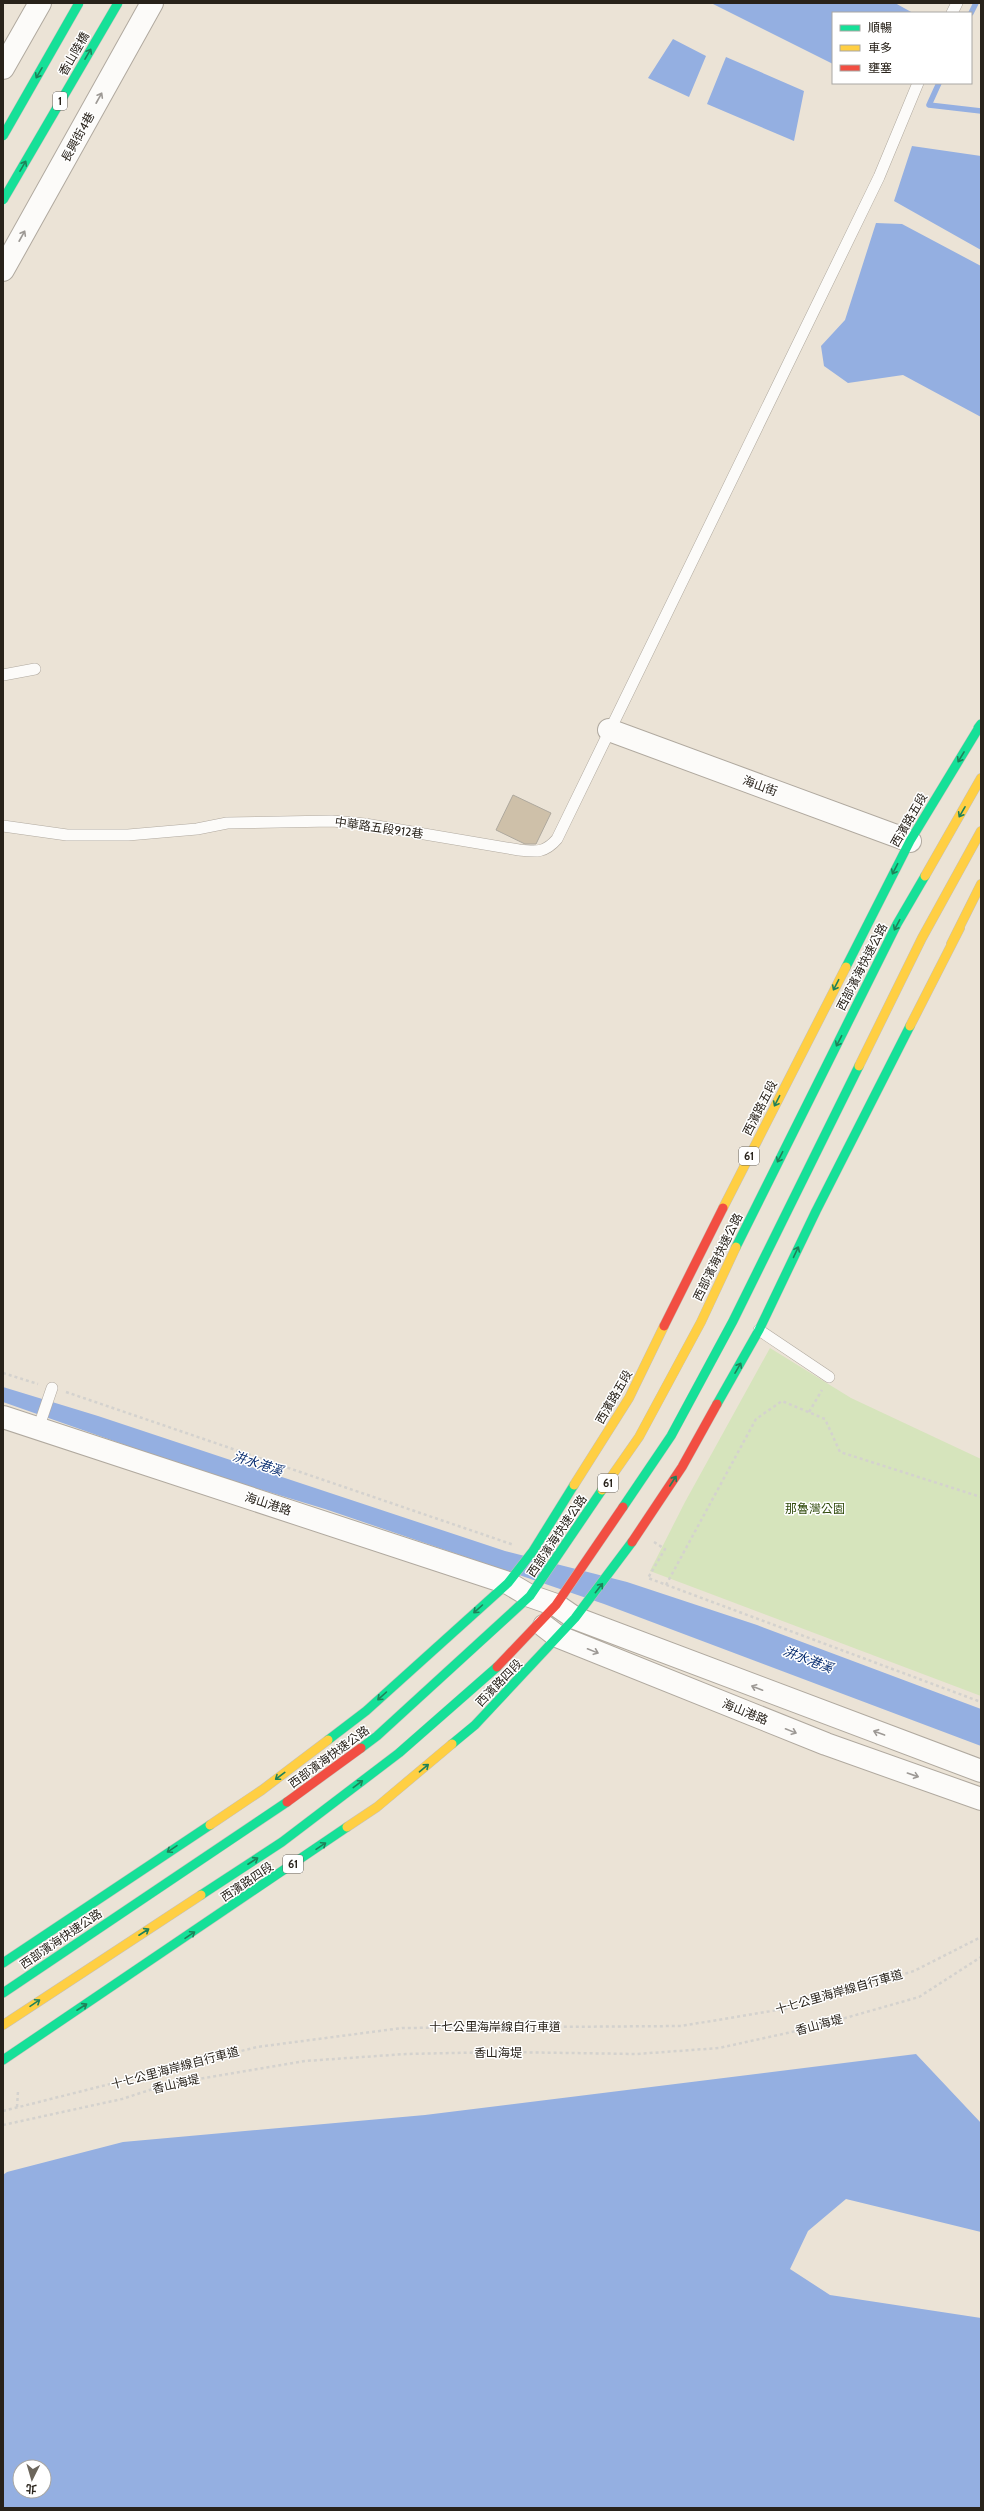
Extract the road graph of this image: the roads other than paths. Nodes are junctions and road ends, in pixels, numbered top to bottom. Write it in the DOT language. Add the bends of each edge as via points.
graph roads {
  1 [pos="40,3"];
  2 [pos="78,3"];
  3 [pos="118,3"];
  4 [pos="152,3"];
  5 [pos="957,3"];
  6 [pos="952,12"];
  7 [pos="3,68"];
  8 [pos="918,84"];
  9 [pos="3,136"];
  10 [pos="3,200"];
  11 [pos="3,270"];
  12 [pos="35,669"];
  13 [pos="3,675"];
  14 [pos="980,725"];
  15 [pos="609,730"];
  16 [pos="981,778"];
  17 [pos="3,826"];
  18 [pos="981,831"];
  19 [pos="910,841"];
  20 [pos="981,884"];
  21 [pos="981,893"];
  22 [pos="951,944"];
  23 [pos="759,1330"];
  24 [pos="829,1377"];
  25 [pos="52,1388"];
  26 [pos="3,1417"];
  27 [pos="38,1429"];
  28 [pos="508,1583"];
  29 [pos="530,1596"];
  30 [pos="556,1605"];
  31 [pos="575,1618"];
  32 [pos="540,1622"];
  33 [pos="557,1636"];
  34 [pos="826,1714"];
  35 [pos="813,1739"];
  36 [pos="981,1771"];
  37 [pos="981,1799"];
  38 [pos="3,1963"];
  39 [pos="3,1993"];
  40 [pos="3,2025"];
  41 [pos="3,2060"];
  1 -- 7 [label="street"];
  2 -- 9 [label="main road, 香山陸橋, one-way, bridge"];
  10 -- 3 [label="main road, 香山陸橋 / 1, one-way, bridge"];
  11 -- 4 [label="street, 長興街4巷, one-way"];
  5 -- 6 [label="lane"];
  8 -- 15 [label="lane" via="879,177"];
  12 -- 13 [label="lane"];
  14 -- 19 [label="main road, 西濱路五段 / 61, one-way"];
  15 -- 17 [label="lane, 中華路五段912巷" via="557,839 544,851 519,850 365,824 332,821 227,823 197,829 128,835 67,835"];
  15 -- 19 [label="street, 海山街"];
  16 -- 29 [label="main road, 西部濱海快速公路 / 61, one-way" via="897,924 763,1191 701,1322 639,1437"];
  18 -- 30 [label="main road, 61" via="922,938 733,1321 671,1436"];
  19 -- 28 [label="main road, 西濱路五段 / 61, one-way" via="733,1187 629,1398 533,1551"];
  20 -- 22 [label="main road"];
  21 -- 22 [label="main road, 61"];
  23 -- 22 [label="main road, 61, one-way"];
  23 -- 24 [label="lane"];
  31 -- 23 [label="main road, 61, one-way" via="619,1562 682,1467"];
  25 -- 27 [label="lane"];
  26 -- 27 [label="street, 海山港路"];
  27 -- 28 [label="street, 海山港路"];
  28 -- 29 [label="street, 海山港路"];
  28 -- 38 [label="main road, 61, one-way" via="366,1711 262,1790"];
  29 -- 30 [label="street, 海山港路"];
  29 -- 32 [label="street, 海山港路"];
  29 -- 39 [label="main road, 西部濱海快速公路 / 61" via="371,1740 266,1818"];
  30 -- 31 [label="street, 海山港路"];
  30 -- 32 [label="main road, 61"];
  31 -- 33 [label="main road, 61"];
  34 -- 31 [label="street, 海山港路, one-way"];
  32 -- 33 [label="street, 海山港路"];
  40 -- 32 [label="main road, 61, one-way" via="282,1842 399,1753 497,1667"];
  33 -- 35 [label="street, 海山港路, one-way"];
  41 -- 33 [label="main road, 西濱路四段 / 61, one-way" via="377,1807 475,1725"];
  34 -- 35 [label="street"];
  36 -- 34 [label="street, 海山港路, one-way"];
  35 -- 37 [label="street, 海山港路, one-way"];
}
